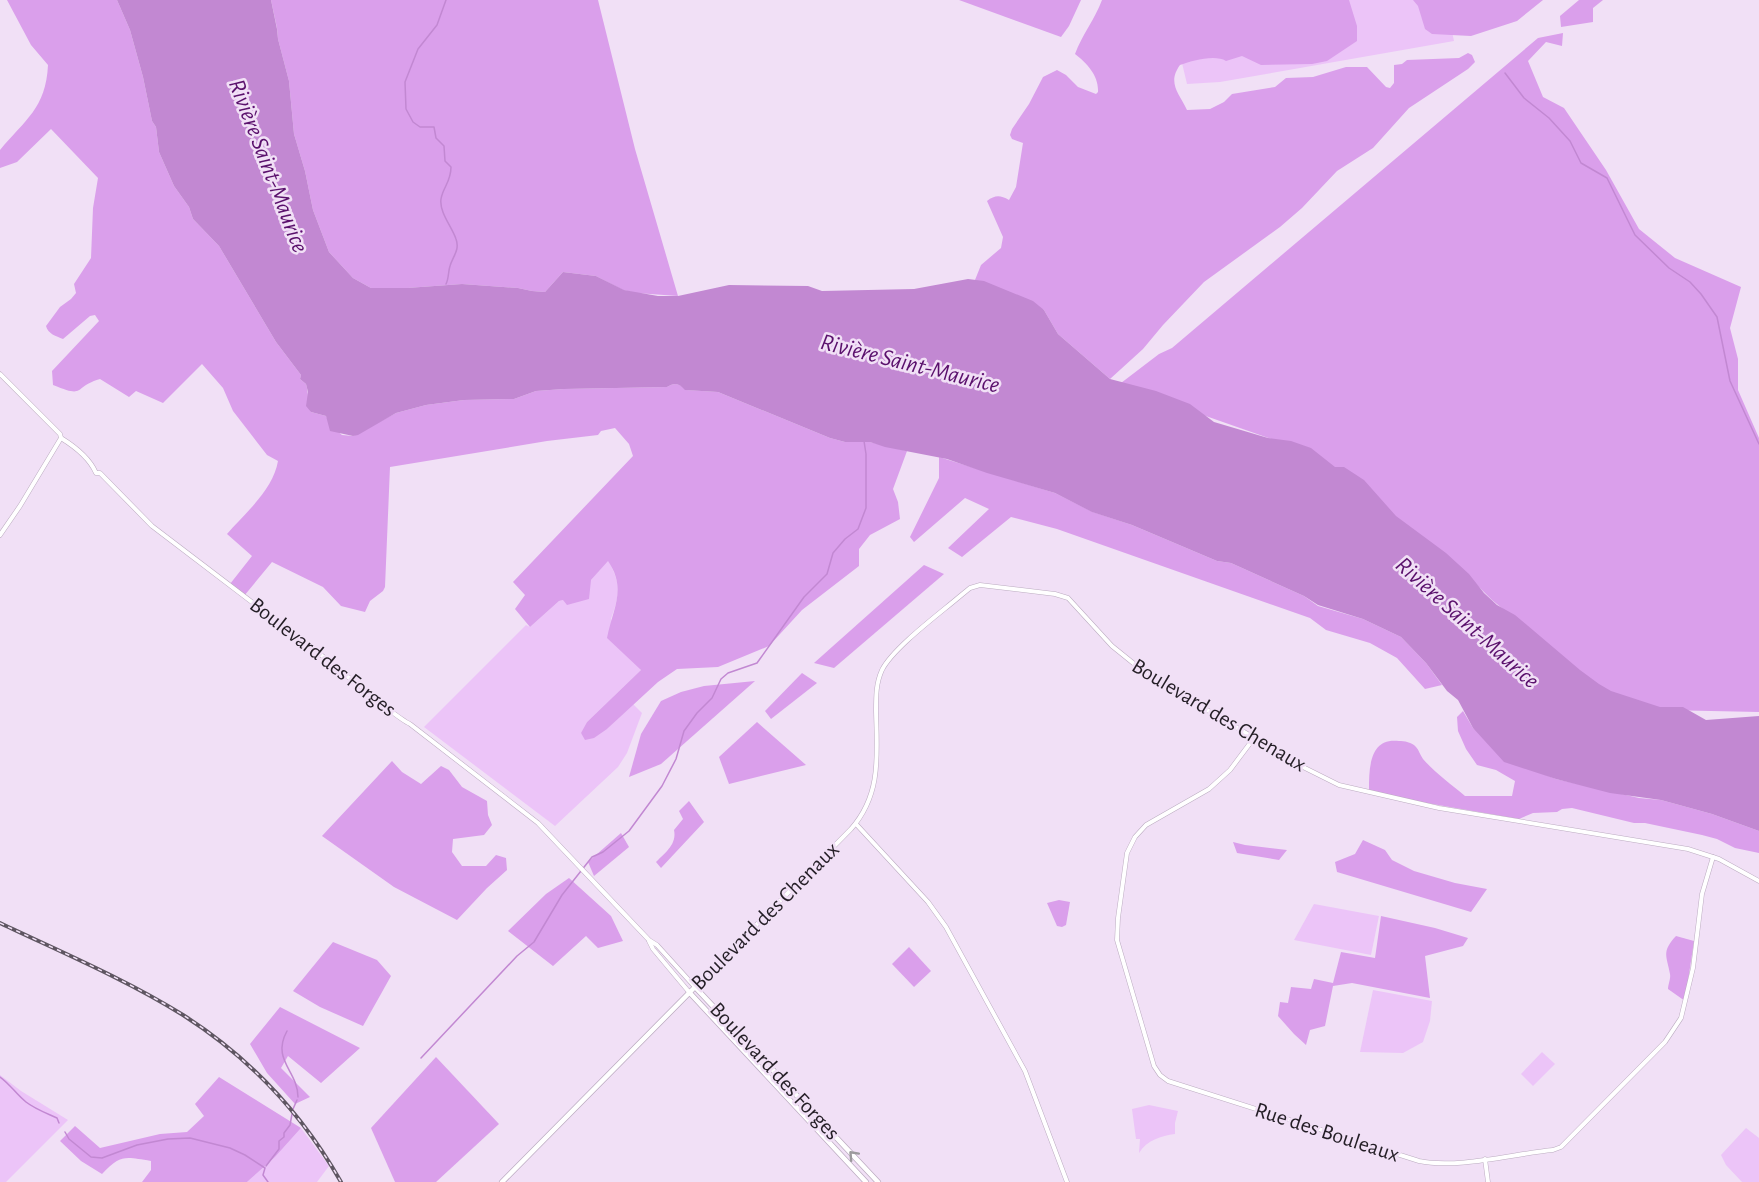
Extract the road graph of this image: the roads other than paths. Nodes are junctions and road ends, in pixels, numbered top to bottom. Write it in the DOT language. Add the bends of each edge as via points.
graph roads {
  1 [pos="0,374"];
  2 [pos="62,438"];
  3 [pos="0,535"];
  4 [pos="1254,738"];
  5 [pos="856,824"];
  6 [pos="1713,857"];
  7 [pos="1759,881"];
  8 [pos="649,940"];
  9 [pos="695,987"];
  10 [pos="689,992"];
  11 [pos="1485,1159"];
  12 [pos="872,1181"];
  13 [pos="502,1182"];
  14 [pos="1067,1182"];
  15 [pos="1488,1182"];
  1 -- 2 [label="street, Boulevard des Forges"];
  2 -- 3 [label="street"];
  2 -- 8 [label="street, Boulevard des Forges" via="152,526 526,813"];
  4 -- 5 [label="street, Boulevard des Chenaux" via="1136,667 1066,597 978,585 896,652 883,669 876,691 875,784"];
  4 -- 6 [label="street, Boulevard des Chenaux" via="1322,778 1353,789 1439,808 1679,847"];
  4 -- 11 [label="street, Rue des Bouleaux" via="1230,770 1209,789 1146,825 1127,853 1118,940 1155,1069 1168,1081 1411,1159 1440,1164"];
  5 -- 9 [label="street, Boulevard des Chenaux"];
  5 -- 14 [label="street" via="944,924 1025,1071"];
  6 -- 7 [label="street, Boulevard des Chenaux"];
  6 -- 11 [label="street, Rue des Bouleaux" via="1701,902 1685,1007 1665,1042 1563,1146"];
  8 -- 9 [label="street, Boulevard des Forges"];
  8 -- 10 [label="street, Boulevard des Forges"];
  9 -- 10 [label="main road, Boulevard des Chenaux"];
  12 -- 9 [label="main road, Boulevard des Forges, one-way"];
  10 -- 12 [label="main road, Boulevard des Forges"];
  10 -- 13 [label="main road, Boulevard des Chenaux"];
  11 -- 15 [label="street"];
}
